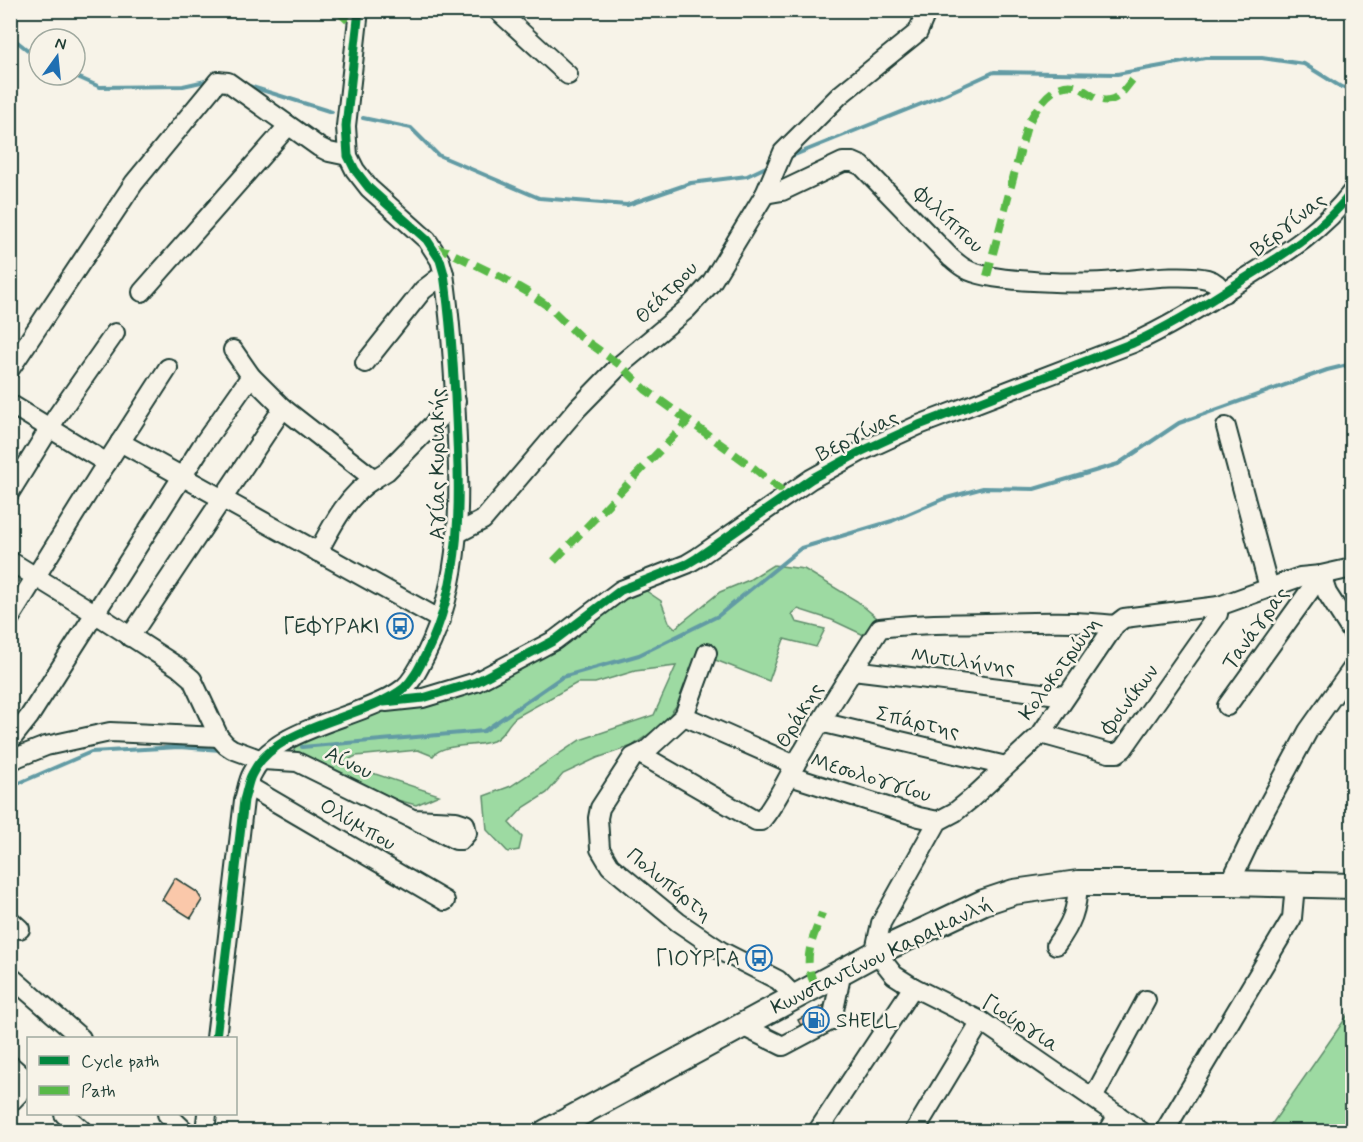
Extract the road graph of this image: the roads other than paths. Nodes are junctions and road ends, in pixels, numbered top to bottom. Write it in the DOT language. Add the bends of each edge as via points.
graph roads {
  1 [pos="359,10"];
  2 [pos="497,10"];
  3 [pos="927,10"];
  4 [pos="568,75"];
  5 [pos="288,126"];
  6 [pos="348,156"];
  7 [pos="1353,192"];
  8 [pos="765,194"];
  9 [pos="444,274"];
  10 [pos="142,292"];
  11 [pos="1224,293"];
  12 [pos="115,333"];
  13 [pos="233,350"];
  14 [pos="365,363"];
  15 [pos="168,368"];
  16 [pos="10,369"];
  17 [pos="251,376"];
  18 [pos="456,401"];
  19 [pos="10,404"];
  20 [pos="283,408"];
  21 [pos="50,427"];
  22 [pos="1226,427"];
  23 [pos="120,442"];
  24 [pos="106,463"];
  25 [pos="183,477"];
  26 [pos="374,480"];
  27 [pos="10,492"];
  28 [pos="222,498"];
  29 [pos="458,533"];
  30 [pos="318,552"];
  31 [pos="10,561"];
  32 [pos="1353,568"];
  33 [pos="1321,575"];
  34 [pos="37,577"];
  35 [pos="1269,588"];
  36 [pos="1219,606"];
  37 [pos="96,614"];
  38 [pos="10,618"];
  39 [pos="441,620"];
  40 [pos="1115,625"];
  41 [pos="1353,632"];
  42 [pos="130,637"];
  43 [pos="707,653"];
  44 [pos="1353,669"];
  45 [pos="853,670"];
  46 [pos="1066,696"];
  47 [pos="376,703"];
  48 [pos="1227,706"];
  49 [pos="684,716"];
  50 [pos="820,722"];
  51 [pos="1041,734"];
  52 [pos="219,737"];
  53 [pos="10,741"];
  54 [pos="640,754"];
  55 [pos="262,760"];
  56 [pos="10,762"];
  57 [pos="1006,766"];
  58 [pos="793,770"];
  59 [pos="248,786"];
  60 [pos="413,819"];
  61 [pos="938,821"];
  62 [pos="1078,883"];
  63 [pos="1230,883"];
  64 [pos="1295,885"];
  65 [pos="1353,886"];
  66 [pos="445,901"];
  67 [pos="1056,945"];
  68 [pos="878,952"];
  69 [pos="842,971"];
  70 [pos="10,976"];
  71 [pos="914,987"];
  72 [pos="794,996"];
  73 [pos="1146,1000"];
  74 [pos="981,1021"];
  75 [pos="740,1025"];
  76 [pos="80,1037"];
  77 [pos="216,1037"];
  78 [pos="10,1065"];
  79 [pos="27,1082"];
  80 [pos="27,1084"];
  81 [pos="1093,1098"];
  82 [pos="10,1103"];
  83 [pos="66,1115"];
  84 [pos="169,1115"];
  85 [pos="207,1115"];
  86 [pos="1118,1115"];
  87 [pos="556,1129"];
  88 [pos="820,1130"];
  89 [pos="84,1131"];
  90 [pos="186,1131"];
  91 [pos="205,1131"];
  92 [pos="914,1131"];
  93 [pos="1108,1131"];
  94 [pos="1142,1131"];
  95 [pos="1164,1131"];
  1 -- 6 [label="street, Αγίας Κυριακής" via="346,126"];
  2 -- 4 [label="street"];
  3 -- 8 [label="street, Θεάτρου" via="918,32 840,95 783,152"];
  5 -- 6 [label="street" via="329,152"];
  5 -- 10 [label="street"];
  5 -- 16 [label="street" via="228,82 215,83 134,183"];
  6 -- 9 [label="street, Αγίας Κυριακής" via="369,188 427,240"];
  7 -- 11 [label="street, Βεργίνας" via="1287,254"];
  8 -- 11 [label="street, Φιλίππου" via="843,162 853,162 862,166 966,270 1006,279 1102,283 1158,277 1199,278 1213,282"];
  8 -- 29 [label="street, Θεάτρου" via="711,284 578,408 483,520"];
  9 -- 14 [label="street" via="423,290"];
  9 -- 18 [label="street, Αγίας Κυριακής"];
  11 -- 47 [label="street, Βεργίνας" via="1133,343 919,425 845,459 697,558 621,590 555,640 476,682 423,698"];
  12 -- 21 [label="street"];
  13 -- 17 [label="street"];
  15 -- 23 [label="street"];
  17 -- 20 [label="street"];
  17 -- 25 [label="street"];
  18 -- 26 [label="street"];
  18 -- 29 [label="street, Αγίας Κυριακής"];
  19 -- 21 [label="street"];
  20 -- 26 [label="street"];
  20 -- 28 [label="street"];
  21 -- 24 [label="street"];
  21 -- 27 [label="street"];
  22 -- 35 [label="street"];
  23 -- 24 [label="street"];
  23 -- 25 [label="street"];
  24 -- 34 [label="street"];
  25 -- 28 [label="street"];
  25 -- 37 [label="street"];
  26 -- 30 [label="street" via="343,508"];
  28 -- 30 [label="street"];
  28 -- 42 [label="street"];
  29 -- 39 [label="street, Αγίας Κυριακής"];
  30 -- 39 [label="street"];
  31 -- 34 [label="street"];
  32 -- 33 [label="street, Κολοκοτρώνη"];
  33 -- 35 [label="street, Κολοκοτρώνη"];
  33 -- 41 [label="street" via="1327,593"];
  33 -- 48 [label="street, Τανάγρας"];
  34 -- 37 [label="street"];
  34 -- 38 [label="street"];
  35 -- 36 [label="street, Κολοκοτρώνη"];
  36 -- 40 [label="street, Κολοκοτρώνη" via="1124,618"];
  36 -- 51 [label="street, Φοινίκων" via="1218,614 1123,749 1109,753"];
  37 -- 42 [label="street"];
  37 -- 53 [label="street"];
  39 -- 47 [label="street, Αγίας Κυριακής" via="415,674 404,688"];
  40 -- 45 [label="street, Θράκης" via="1031,621 880,628"];
  40 -- 46 [label="street, Κολοκοτρώνη"];
  42 -- 52 [label="street" via="192,679"];
  43 -- 49 [label="street, Πολυπόρτη"];
  44 -- 63 [label="street" via="1308,731"];
  45 -- 46 [label="street, Μυτιλήνης"];
  45 -- 50 [label="street, Θράκης"];
  46 -- 51 [label="street, Κολοκοτρώνη"];
  47 -- 55 [label="street, Αγίας Κυριακής" via="276,746"];
  49 -- 54 [label="street, Πολυπόρτη"];
  49 -- 58 [label="street, Μεσολογγίου"];
  50 -- 57 [label="street, Σπάρτης"];
  50 -- 58 [label="street, Θράκης"];
  51 -- 57 [label="street, Κολοκοτρώνη"];
  52 -- 55 [label="street, Αίνου" via="232,749"];
  52 -- 56 [label="street" via="110,732 46,746"];
  54 -- 58 [label="street, Θράκης" via="756,821 764,818"];
  54 -- 72 [label="street, Πολυπόρτη" via="630,761 600,808 598,841 603,856 678,922 721,951 778,980"];
  55 -- 59 [label="street, Αγίας Κυριακής"];
  55 -- 60 [label="street, Αίνου" via="297,762"];
  57 -- 61 [label="street, Κολοκοτρώνη" via="972,799"];
  58 -- 61 [label="street, Μεσολογγίου"];
  59 -- 66 [label="street, Ολύμπου"];
  59 -- 77 [label="street, Αγίας Κυριακής"];
  61 -- 68 [label="street, Κολοκοτρώνη" via="881,923"];
  62 -- 63 [label="main road, Κωνσταντίνου Καραμανλή"];
  62 -- 67 [label="street" via="1072,920"];
  62 -- 68 [label="main road, Κωνσταντίνου Καραμανλή" via="1014,892 984,902"];
  63 -- 64 [label="main road, Κωνσταντίνου Καραμανλή"];
  64 -- 65 [label="main road, Κωνσταντίνου Καραμανλή"];
  64 -- 95 [label="street" via="1292,918"];
  68 -- 69 [label="main road, Κωνσταντίνου Καραμανλή"];
  68 -- 71 [label="street, Γιούργια" via="894,975"];
  69 -- 72 [label="main road, Κωνσταντίνου Καραμανλή"];
  69 -- 75 [label="street" via="832,1020 783,1046"];
  70 -- 76 [label="street"];
  71 -- 74 [label="street, Γιούργια"];
  71 -- 88 [label="street"];
  72 -- 75 [label="main road, Κωνσταντίνου Καραμανλή"];
  73 -- 81 [label="street"];
  74 -- 81 [label="street, Γιούργια"];
  74 -- 92 [label="street"];
  75 -- 87 [label="main road, Κωνσταντίνου Καραμανλή"];
  78 -- 79 [label="street"];
  80 -- 82 [label="street"];
  81 -- 86 [label="street, Γιούργια"];
  83 -- 89 [label="street"];
  84 -- 90 [label="street"];
  85 -- 91 [label="street"];
  86 -- 93 [label="street"];
  86 -- 94 [label="street, Γιούργια"];
}
